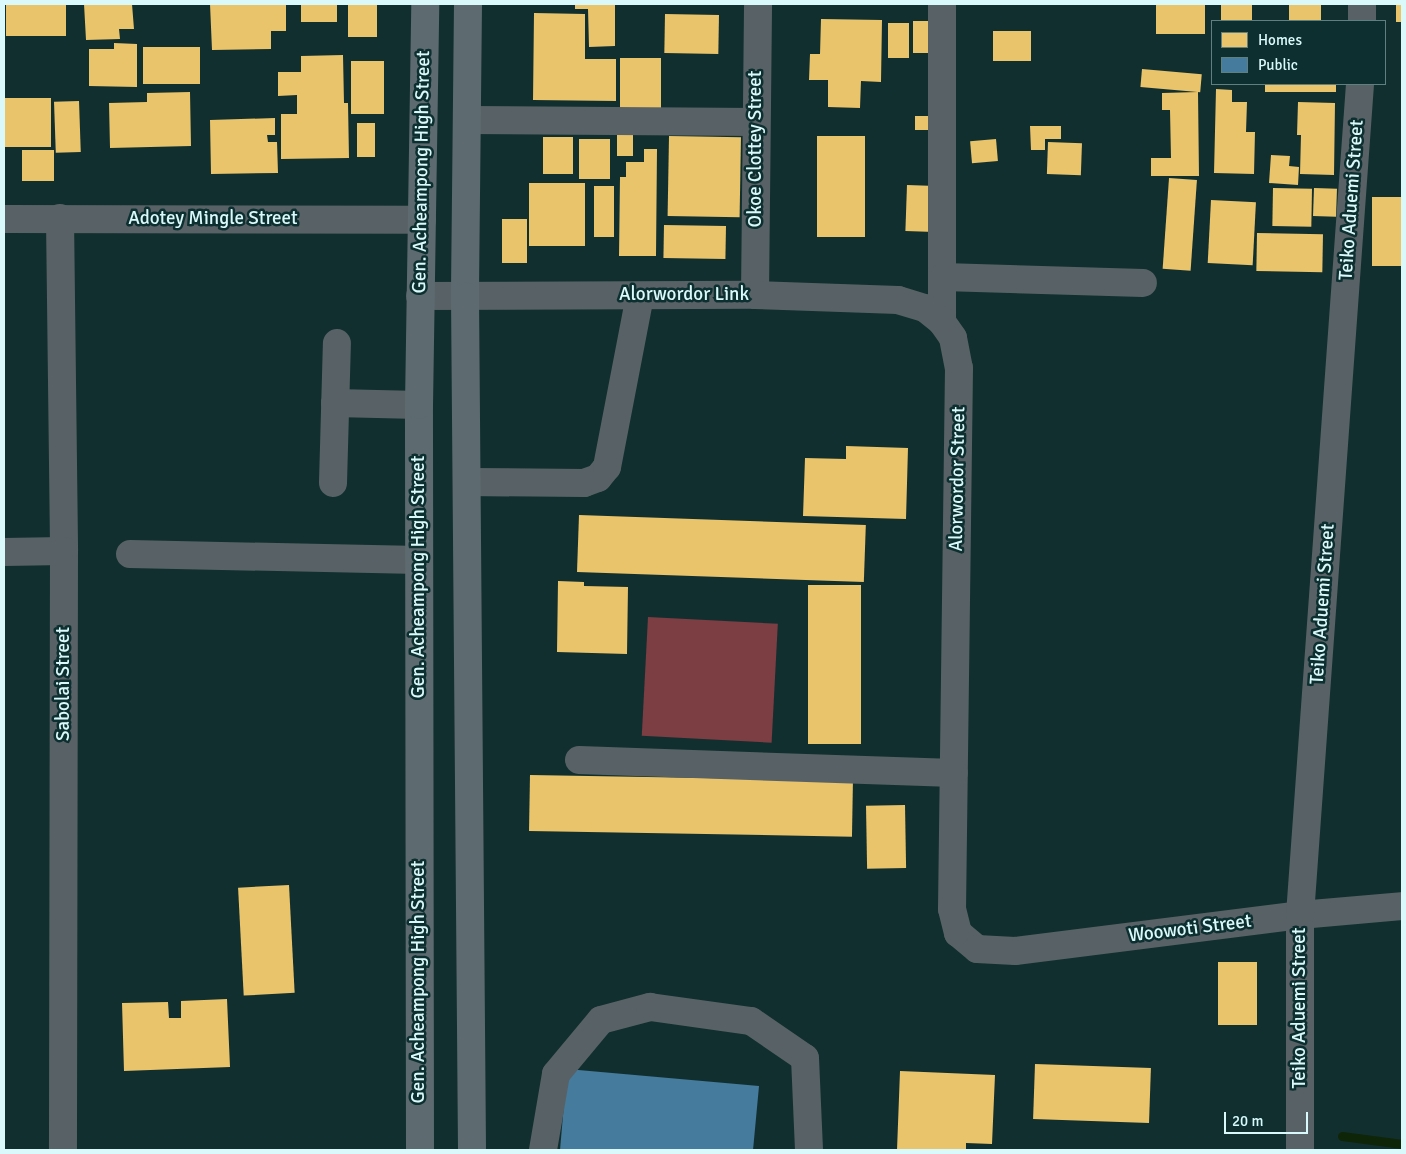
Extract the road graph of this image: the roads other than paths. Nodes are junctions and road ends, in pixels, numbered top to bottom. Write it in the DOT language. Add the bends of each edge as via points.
graph roads {
  1 [pos="425,4"];
  2 [pos="468,4"];
  3 [pos="758,4"];
  4 [pos="942,4"];
  5 [pos="1362,4"];
  6 [pos="1362,20"];
  7 [pos="1360,85"];
  8 [pos="467,120"];
  9 [pos="756,122"];
  10 [pos="60,218"];
  11 [pos="4,219"];
  12 [pos="422,220"];
  13 [pos="943,277"];
  14 [pos="1143,282"];
  15 [pos="755,295"];
  16 [pos="420,296"];
  17 [pos="465,296"];
  18 [pos="640,296"];
  19 [pos="942,322"];
  20 [pos="336,343"];
  21 [pos="335,404"];
  22 [pos="419,405"];
  23 [pos="467,482"];
  24 [pos="333,483"];
  25 [pos="64,551"];
  26 [pos="4,552"];
  27 [pos="130,554"];
  28 [pos="419,560"];
  29 [pos="579,760"];
  30 [pos="954,773"];
  31 [pos="1402,906"];
  32 [pos="1300,915"];
  33 [pos="978,949"];
  34 [pos="1299,1138"];
  35 [pos="63,1150"];
  36 [pos="420,1150"];
  37 [pos="472,1150"];
  38 [pos="543,1150"];
  39 [pos="808,1150"];
  1 -- 12 [label="main road, Gen. Acheampong High Street"];
  2 -- 8 [label="main road"];
  3 -- 9 [label="street, Okoe Clottey Street"];
  4 -- 13 [label="street"];
  5 -- 6 [label="street"];
  7 -- 32 [label="street, Teiko Aduemi Street"];
  8 -- 9 [label="street"];
  8 -- 17 [label="main road"];
  9 -- 15 [label="street, Okoe Clottey Street"];
  10 -- 11 [label="street, Adotey Mingle Street"];
  10 -- 12 [label="street, Adotey Mingle Street"];
  10 -- 25 [label="street, Sabolai Street"];
  12 -- 16 [label="main road, Gen. Acheampong High Street"];
  13 -- 14 [label="street"];
  13 -- 19 [label="street"];
  15 -- 18 [label="street, Alorwordor Link"];
  15 -- 19 [label="street, Alorwordor Link" via="898,300 925,308"];
  16 -- 17 [label="street, Alorwordor Link"];
  16 -- 22 [label="main road, Gen. Acheampong High Street"];
  17 -- 18 [label="street, Alorwordor Link"];
  17 -- 23 [label="main road"];
  18 -- 23 [label="street" via="607,467 598,478 584,483"];
  19 -- 30 [label="street, Alorwordor Street" via="953,338 959,368"];
  20 -- 21 [label="street"];
  21 -- 22 [label="street"];
  21 -- 24 [label="street"];
  22 -- 28 [label="main road, Gen. Acheampong High Street"];
  23 -- 37 [label="main road"];
  25 -- 26 [label="street"];
  25 -- 35 [label="street, Sabolai Street"];
  27 -- 28 [label="street"];
  28 -- 36 [label="main road, Gen. Acheampong High Street"];
  29 -- 30 [label="street"];
  30 -- 33 [label="street, Alorwordor Street" via="952,909 958,933"];
  31 -- 32 [label="street, Woowoti Street"];
  32 -- 33 [label="street, Woowoti Street" via="1015,951"];
  32 -- 34 [label="street, Teiko Aduemi Street"];
  38 -- 39 [label="street" via="556,1074 601,1020 650,1007 751,1021 805,1058"];
}
